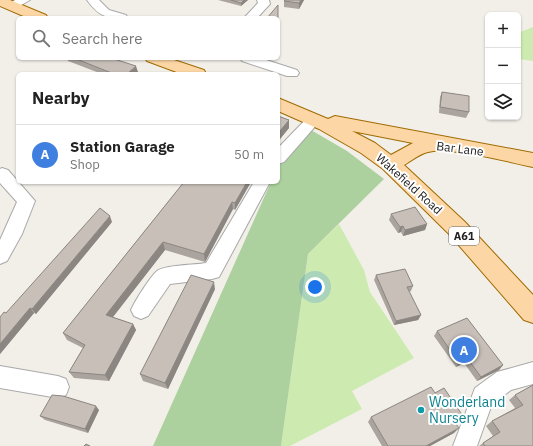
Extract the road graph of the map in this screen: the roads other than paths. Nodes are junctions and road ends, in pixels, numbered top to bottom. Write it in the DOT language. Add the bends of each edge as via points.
graph roads {
  1 [pos="93,0"];
  2 [pos="263,0"];
  3 [pos="12,2"];
  4 [pos="37,16"];
  5 [pos="115,16"];
  6 [pos="252,16"];
  7 [pos="160,60"];
  8 [pos="253,60"];
  9 [pos="192,72"];
  10 [pos="292,73"];
  11 [pos="280,105"];
  12 [pos="308,116"];
  13 [pos="451,145"];
  14 [pos="280,155"];
  15 [pos="533,160"];
  16 [pos="390,164"];
  17 [pos="2,174"];
  18 [pos="261,184"];
  19 [pos="0,256"];
  20 [pos="141,310"];
  21 [pos="533,312"];
  22 [pos="533,373"];
  23 [pos="0,378"];
  24 [pos="58,387"];
  25 [pos="465,446"];
  1 -- 5 [label="street" via="105,13"];
  2 -- 6 [label="street" via="264,4"];
  3 -- 4 [label="main road"];
  7 -- 9 [label="main road"];
  8 -- 10 [label="street"];
  11 -- 12 [label="main road, Wakefield Road / A61"];
  12 -- 13 [label="main road"];
  12 -- 14 [label="street"];
  12 -- 16 [label="main road, Wakefield Road / A61" via="347,136"];
  13 -- 15 [label="main road, Bar Lane"];
  13 -- 16 [label="main road, Bar Lane" via="424,146"];
  16 -- 21 [label="main road, Wakefield Road / A61" via="457,228"];
  17 -- 19 [label="street" via="26,201 13,234"];
  18 -- 20 [label="street" via="212,271 164,276"];
  22 -- 25 [label="street" via="505,380 483,396"];
  23 -- 24 [label="street"];
}
